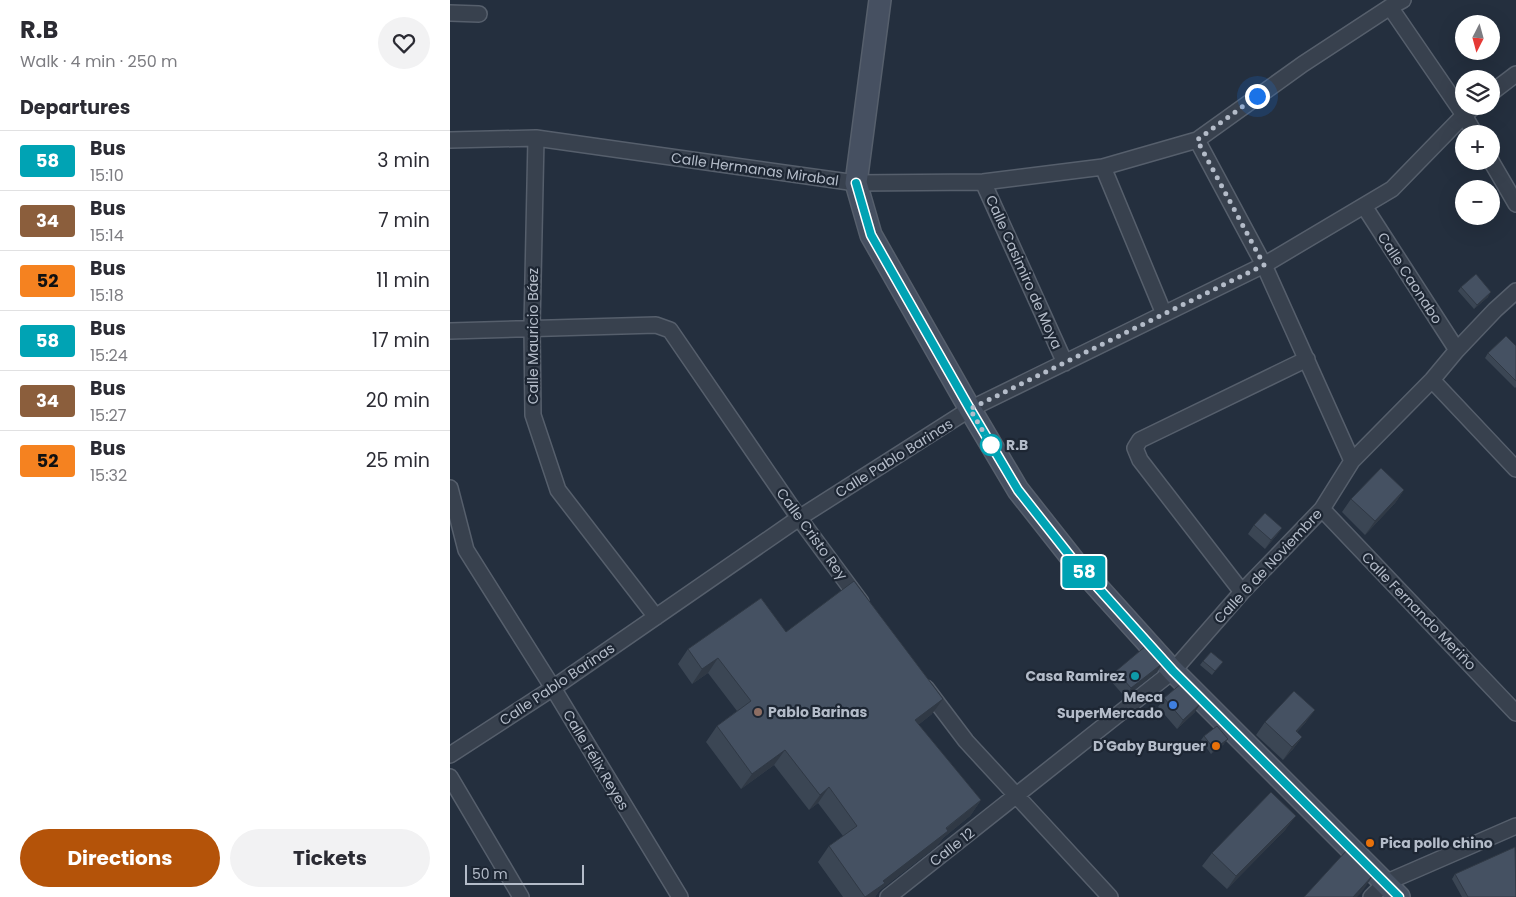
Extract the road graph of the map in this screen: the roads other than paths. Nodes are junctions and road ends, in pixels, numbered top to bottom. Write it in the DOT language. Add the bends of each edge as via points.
graph roads {
  1 [pos="880,0"];
  2 [pos="1396,3"];
  3 [pos="450,13"];
  4 [pos="479,14"];
  5 [pos="1516,74"];
  6 [pos="1500,87"];
  7 [pos="1455,89"];
  8 [pos="1464,115"];
  9 [pos="536,138"];
  10 [pos="450,140"];
  11 [pos="1197,140"];
  12 [pos="1103,167"];
  13 [pos="1496,170"];
  14 [pos="983,182"];
  15 [pos="856,183"];
  16 [pos="1516,204"];
  17 [pos="1364,206"];
  18 [pos="1264,265"];
  19 [pos="1516,291"];
  20 [pos="1164,314"];
  21 [pos="532,328"];
  22 [pos="450,331"];
  23 [pos="1457,350"];
  24 [pos="1307,359"];
  25 [pos="1064,363"];
  26 [pos="1432,380"];
  27 [pos="970,409"];
  28 [pos="1352,461"];
  29 [pos="1516,469"];
  30 [pos="450,488"];
  31 [pos="1322,509"];
  32 [pos="798,518"];
  33 [pos="1242,592"];
  34 [pos="870,614"];
  35 [pos="656,617"];
  36 [pos="1173,671"];
  37 [pos="918,677"];
  38 [pos="553,688"];
  39 [pos="1516,713"];
  40 [pos="450,755"];
  41 [pos="450,777"];
  42 [pos="1016,796"];
  43 [pos="1516,826"];
  44 [pos="1385,892"];
  45 [pos="521,897"];
  46 [pos="680,897"];
  47 [pos="888,897"];
  48 [pos="1110,897"];
  1 -- 15 [label="main road"];
  2 -- 7 [label="street"];
  2 -- 11 [label="street, Calle Hermanas Mirabal"];
  3 -- 4 [label="street"];
  5 -- 6 [label="street"];
  8 -- 17 [label="street, Calle Pablo Barinas" via="1392,188"];
  9 -- 10 [label="street, Calle Hermanas Mirabal"];
  9 -- 15 [label="street, Calle Hermanas Mirabal"];
  9 -- 21 [label="street, Calle Mauricio Báez"];
  11 -- 12 [label="street, Calle Hermanas Mirabal"];
  11 -- 18 [label="street"];
  12 -- 14 [label="street, Calle Hermanas Mirabal"];
  12 -- 20 [label="street"];
  13 -- 16 [label="street"];
  14 -- 15 [label="street, Calle Hermanas Mirabal"];
  14 -- 25 [label="street, Calle Casimiro de Moya"];
  15 -- 27 [label="main road" via="871,235"];
  17 -- 18 [label="street, Calle Pablo Barinas"];
  17 -- 23 [label="street, Calle Caonabo"];
  18 -- 20 [label="street, Calle Pablo Barinas"];
  18 -- 24 [label="street"];
  19 -- 23 [label="street, Calle 6 de Noviembre"];
  20 -- 25 [label="street, Calle Pablo Barinas"];
  21 -- 22 [label="street, Calle Cristo Rey"];
  21 -- 32 [label="street, Calle Cristo Rey" via="656,325 670,330"];
  21 -- 35 [label="street, Calle Mauricio Báez" via="533,415 558,490"];
  23 -- 26 [label="street, Calle 6 de Noviembre"];
  24 -- 28 [label="street"];
  24 -- 33 [label="street" via="1140,440 1135,448 1140,460"];
  25 -- 27 [label="street, Calle Pablo Barinas"];
  26 -- 28 [label="street, Calle 6 de Noviembre"];
  26 -- 29 [label="street"];
  27 -- 32 [label="street, Calle Pablo Barinas"];
  27 -- 36 [label="main road" via="1024,497 1074,561"];
  28 -- 31 [label="street, Calle 6 de Noviembre"];
  30 -- 38 [label="street, Calle Félix Reyes" via="466,550"];
  31 -- 33 [label="street, Calle 6 de Noviembre"];
  31 -- 39 [label="street, Calle Fernando Meriño"];
  32 -- 34 [label="street, Calle Cristo Rey"];
  32 -- 35 [label="street, Calle Pablo Barinas"];
  33 -- 36 [label="street, Calle 6 de Noviembre"];
  35 -- 38 [label="street, Calle Pablo Barinas"];
  36 -- 42 [label="street, Calle 6 de Noviembre"];
  36 -- 44 [label="main road"];
  37 -- 42 [label="street" via="966,741"];
  38 -- 40 [label="street, Calle Pablo Barinas"];
  38 -- 46 [label="street, Calle Félix Reyes"];
  41 -- 45 [label="street"];
  42 -- 47 [label="street, Calle 12"];
  42 -- 48 [label="street"];
  43 -- 44 [label="street"];
}
